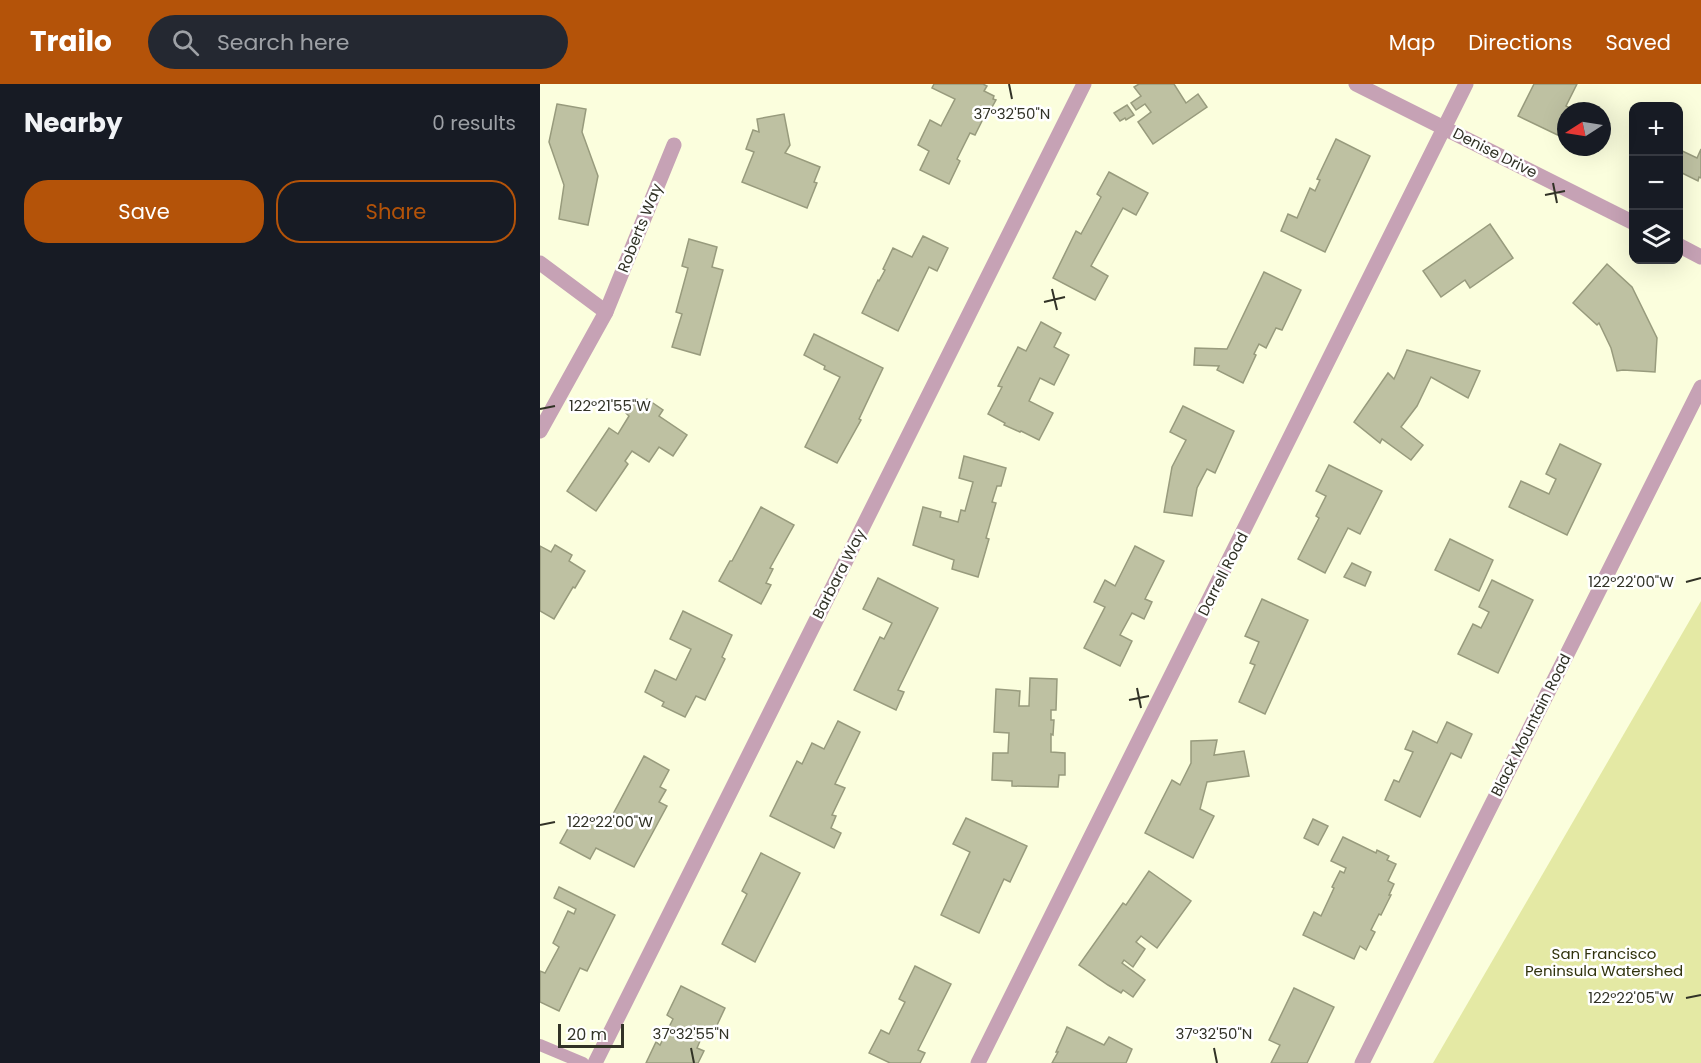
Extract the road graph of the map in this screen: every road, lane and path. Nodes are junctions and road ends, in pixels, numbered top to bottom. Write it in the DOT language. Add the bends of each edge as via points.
graph roads {
  1 [pos="1084,84"];
  2 [pos="1356,84"];
  3 [pos="1466,84"];
  4 [pos="1445,128"];
  5 [pos="674,145"];
  6 [pos="1629,220"];
  7 [pos="1683,247"];
  8 [pos="1701,256"];
  9 [pos="540,263"];
  10 [pos="606,312"];
  11 [pos="1701,387"];
  12 [pos="540,430"];
  13 [pos="540,1045"];
  14 [pos="583,1063"];
  15 [pos="595,1063"];
  16 [pos="978,1063"];
  17 [pos="1362,1063"];
  1 -- 15 [label="street, Barbara Way"];
  2 -- 4 [label="street, Denise Drive"];
  3 -- 4 [label="street, Darrell Road"];
  4 -- 6 [label="street, Denise Drive"];
  4 -- 16 [label="street, Darrell Road"];
  5 -- 10 [label="street, Roberts Way"];
  7 -- 8 [label="street"];
  9 -- 10 [label="street"];
  10 -- 12 [label="street, Roberts Way"];
  11 -- 17 [label="street, Black Mountain Road"];
  13 -- 14 [label="lane"];
}
